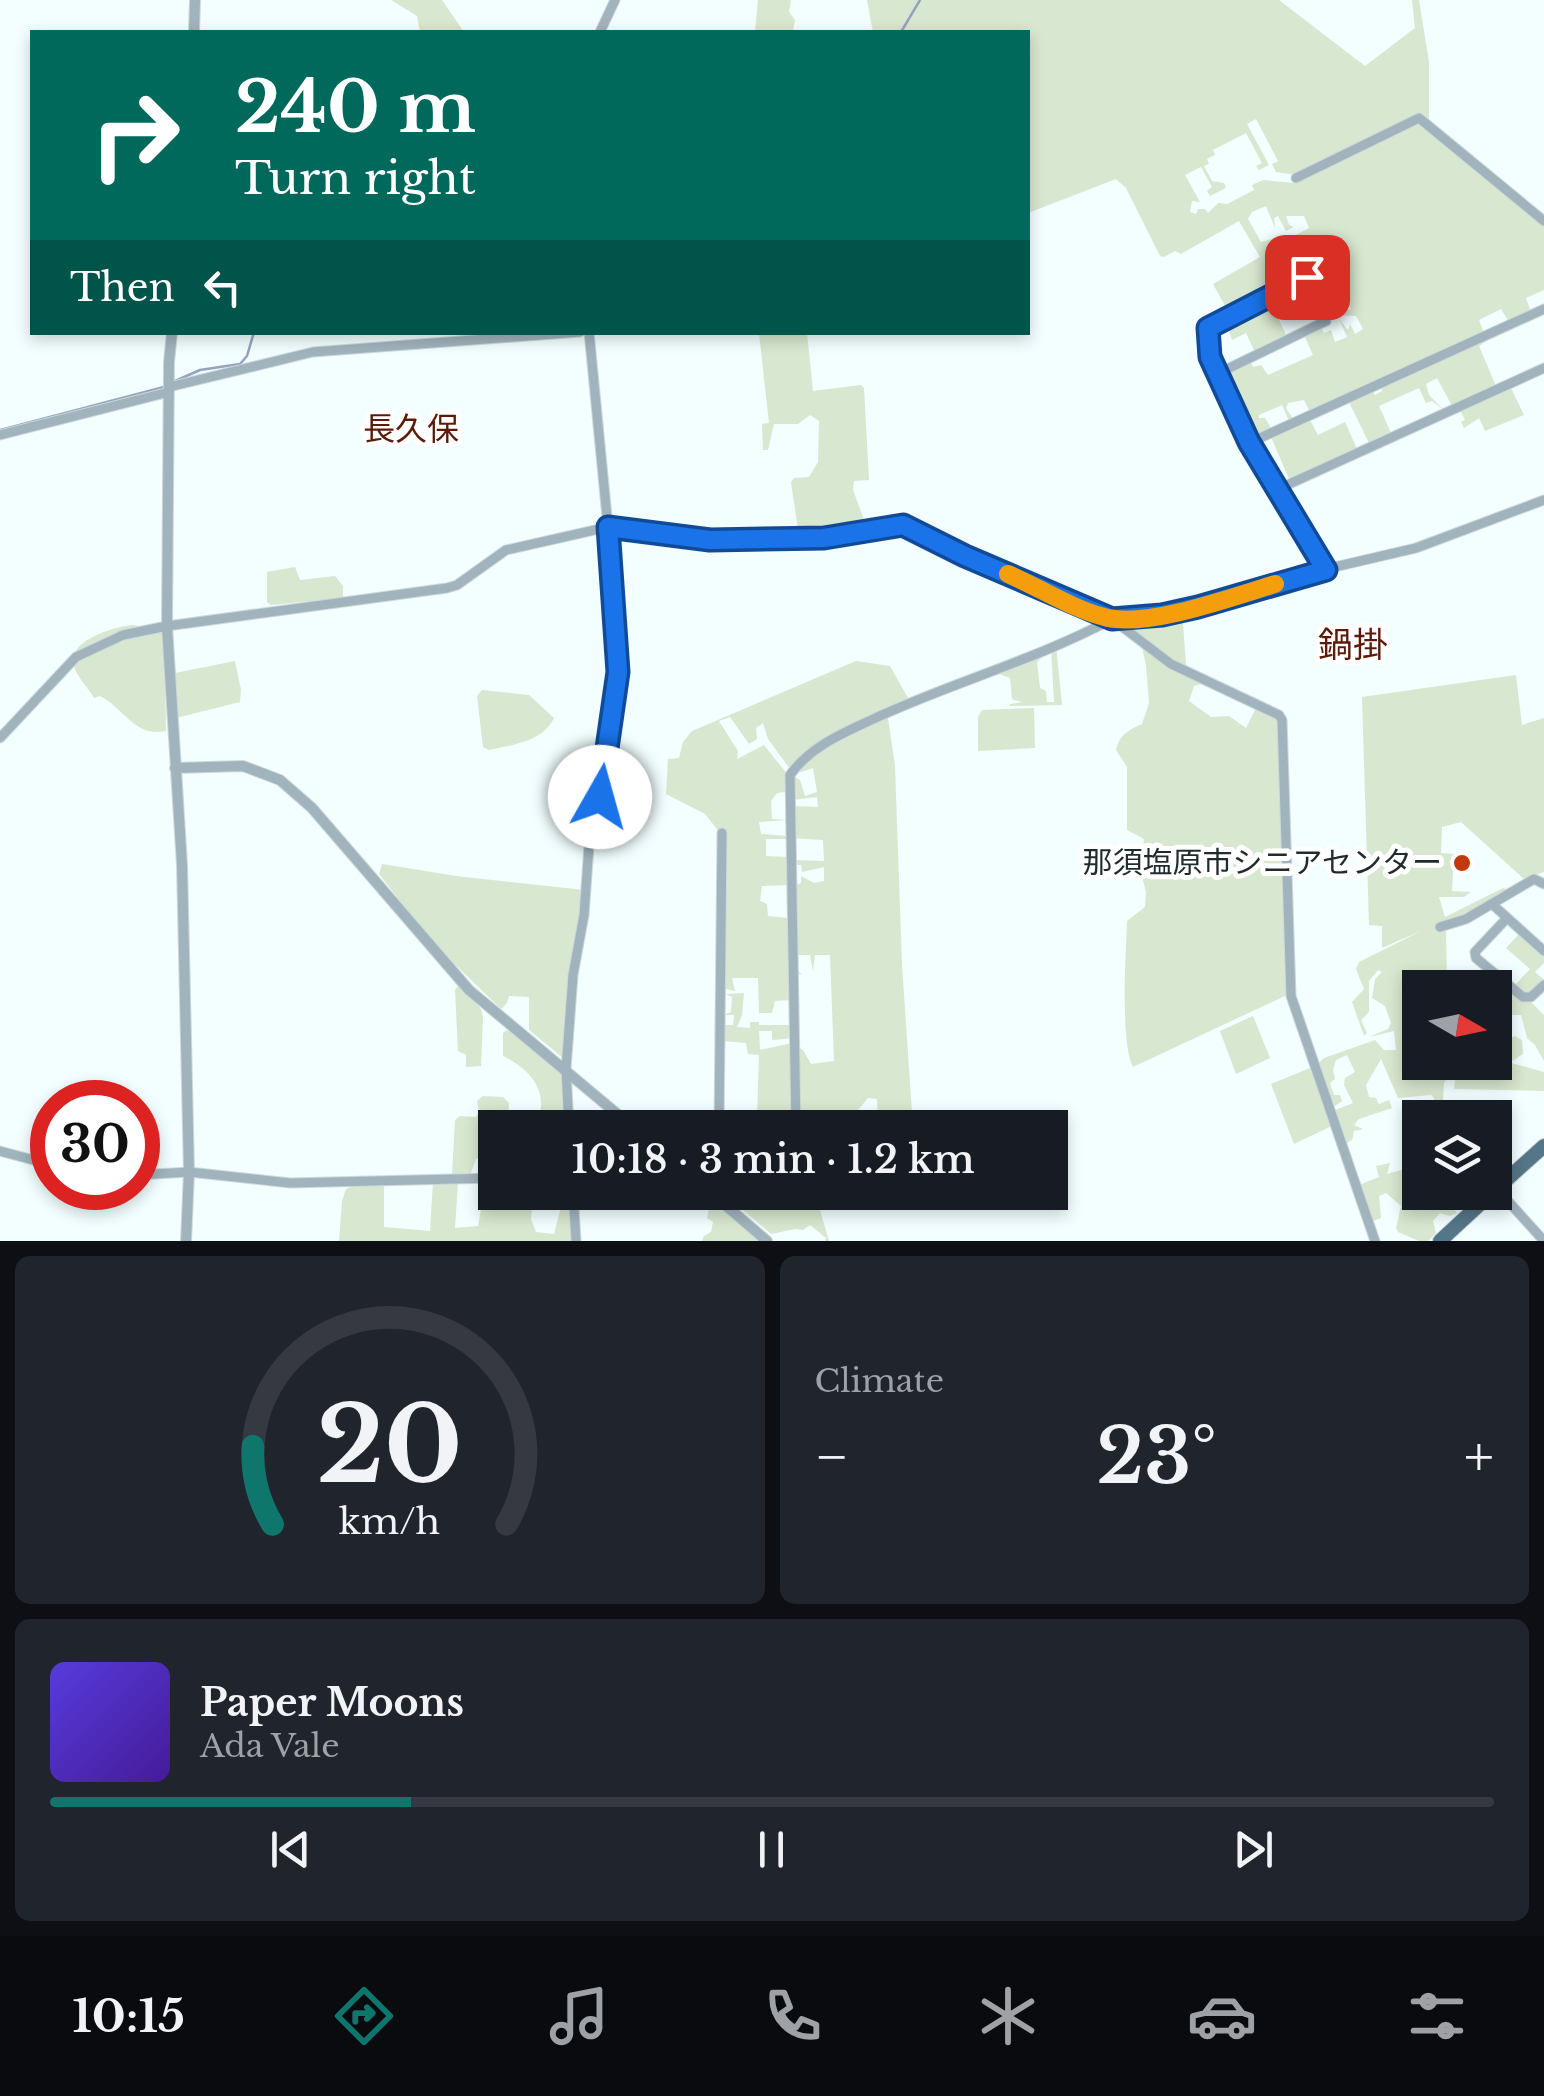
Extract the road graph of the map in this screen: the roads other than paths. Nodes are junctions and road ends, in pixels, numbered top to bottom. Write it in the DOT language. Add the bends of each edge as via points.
graph roads {
  1 [pos="195,0"];
  2 [pos="615,0"];
  3 [pos="194,30"];
  4 [pos="601,30"];
  5 [pos="1296,178"];
  6 [pos="1544,221"];
  7 [pos="1544,309"];
  8 [pos="172,335"];
  9 [pos="540,335"];
  10 [pos="589,335"];
  11 [pos="1544,368"];
  12 [pos="1217,374"];
  13 [pos="169,389"];
  14 [pos="0,435"];
  15 [pos="1249,442"];
  16 [pos="1276,490"];
  17 [pos="1544,500"];
  18 [pos="608,527"];
  19 [pos="1326,570"];
  20 [pos="1112,619"];
  21 [pos="166,626"];
  22 [pos="0,738"];
  23 [pos="176,768"];
  24 [pos="722,834"];
  25 [pos="1544,884"];
  26 [pos="1493,905"];
  27 [pos="1507,918"];
  28 [pos="1440,927"];
  29 [pos="1544,951"];
  30 [pos="1544,985"];
  31 [pos="566,1069"];
  32 [pos="568,1110"];
  33 [pos="613,1110"];
  34 [pos="720,1110"];
  35 [pos="796,1110"];
  36 [pos="0,1151"];
  37 [pos="1542,1152"];
  38 [pos="30,1159"];
  39 [pos="189,1172"];
  40 [pos="160,1174"];
  41 [pos="1512,1177"];
  42 [pos="478,1178"];
  43 [pos="1512,1208"];
  44 [pos="575,1210"];
  45 [pos="731,1210"];
  46 [pos="1474,1210"];
  47 [pos="186,1241"];
  48 [pos="576,1241"];
  49 [pos="767,1241"];
  50 [pos="1374,1241"];
  51 [pos="1440,1241"];
  52 [pos="1544,1241"];
  1 -- 3 [label="street"];
  2 -- 4 [label="street"];
  5 -- 6 [label="street" via="1419,118"];
  7 -- 15 [label="street"];
  8 -- 13 [label="street"];
  9 -- 13 [label="street" via="312,352"];
  10 -- 18 [label="street"];
  11 -- 16 [label="street"];
  12 -- 12 [label="street" via="1208,328 1307,277 1326,321"];
  12 -- 15 [label="street"];
  13 -- 14 [label="street"];
  13 -- 21 [label="street"];
  15 -- 16 [label="street"];
  16 -- 19 [label="street"];
  17 -- 19 [label="street" via="1416,548"];
  18 -- 20 [label="street" via="710,540 835,537 903,525"];
  18 -- 21 [label="street" via="506,550 447,588"];
  18 -- 31 [label="street" via="618,672 589,846"];
  19 -- 20 [label="street" via="1198,607"];
  20 -- 35 [label="street" via="916,698 828,741 790,776"];
  20 -- 50 [label="street" via="1172,664 1282,720 1291,996"];
  21 -- 22 [label="street" via="123,634 76,657"];
  21 -- 23 [label="street"];
  23 -- 31 [label="street" via="243,766 280,780 312,808 469,990"];
  23 -- 39 [label="street"];
  24 -- 34 [label="street"];
  25 -- 26 [label="street" via="1534,878"];
  26 -- 27 [label="street"];
  26 -- 28 [label="street"];
  27 -- 29 [label="street"];
  27 -- 30 [label="street" via="1476,958 1522,997"];
  31 -- 32 [label="street"];
  31 -- 33 [label="street"];
  36 -- 38 [label="street"];
  37 -- 41 [label="main road"];
  39 -- 40 [label="street"];
  39 -- 42 [label="street" via="290,1183"];
  39 -- 47 [label="street"];
  43 -- 52 [label="street"];
  44 -- 48 [label="street"];
  45 -- 49 [label="street"];
  46 -- 51 [label="main road"];
}
